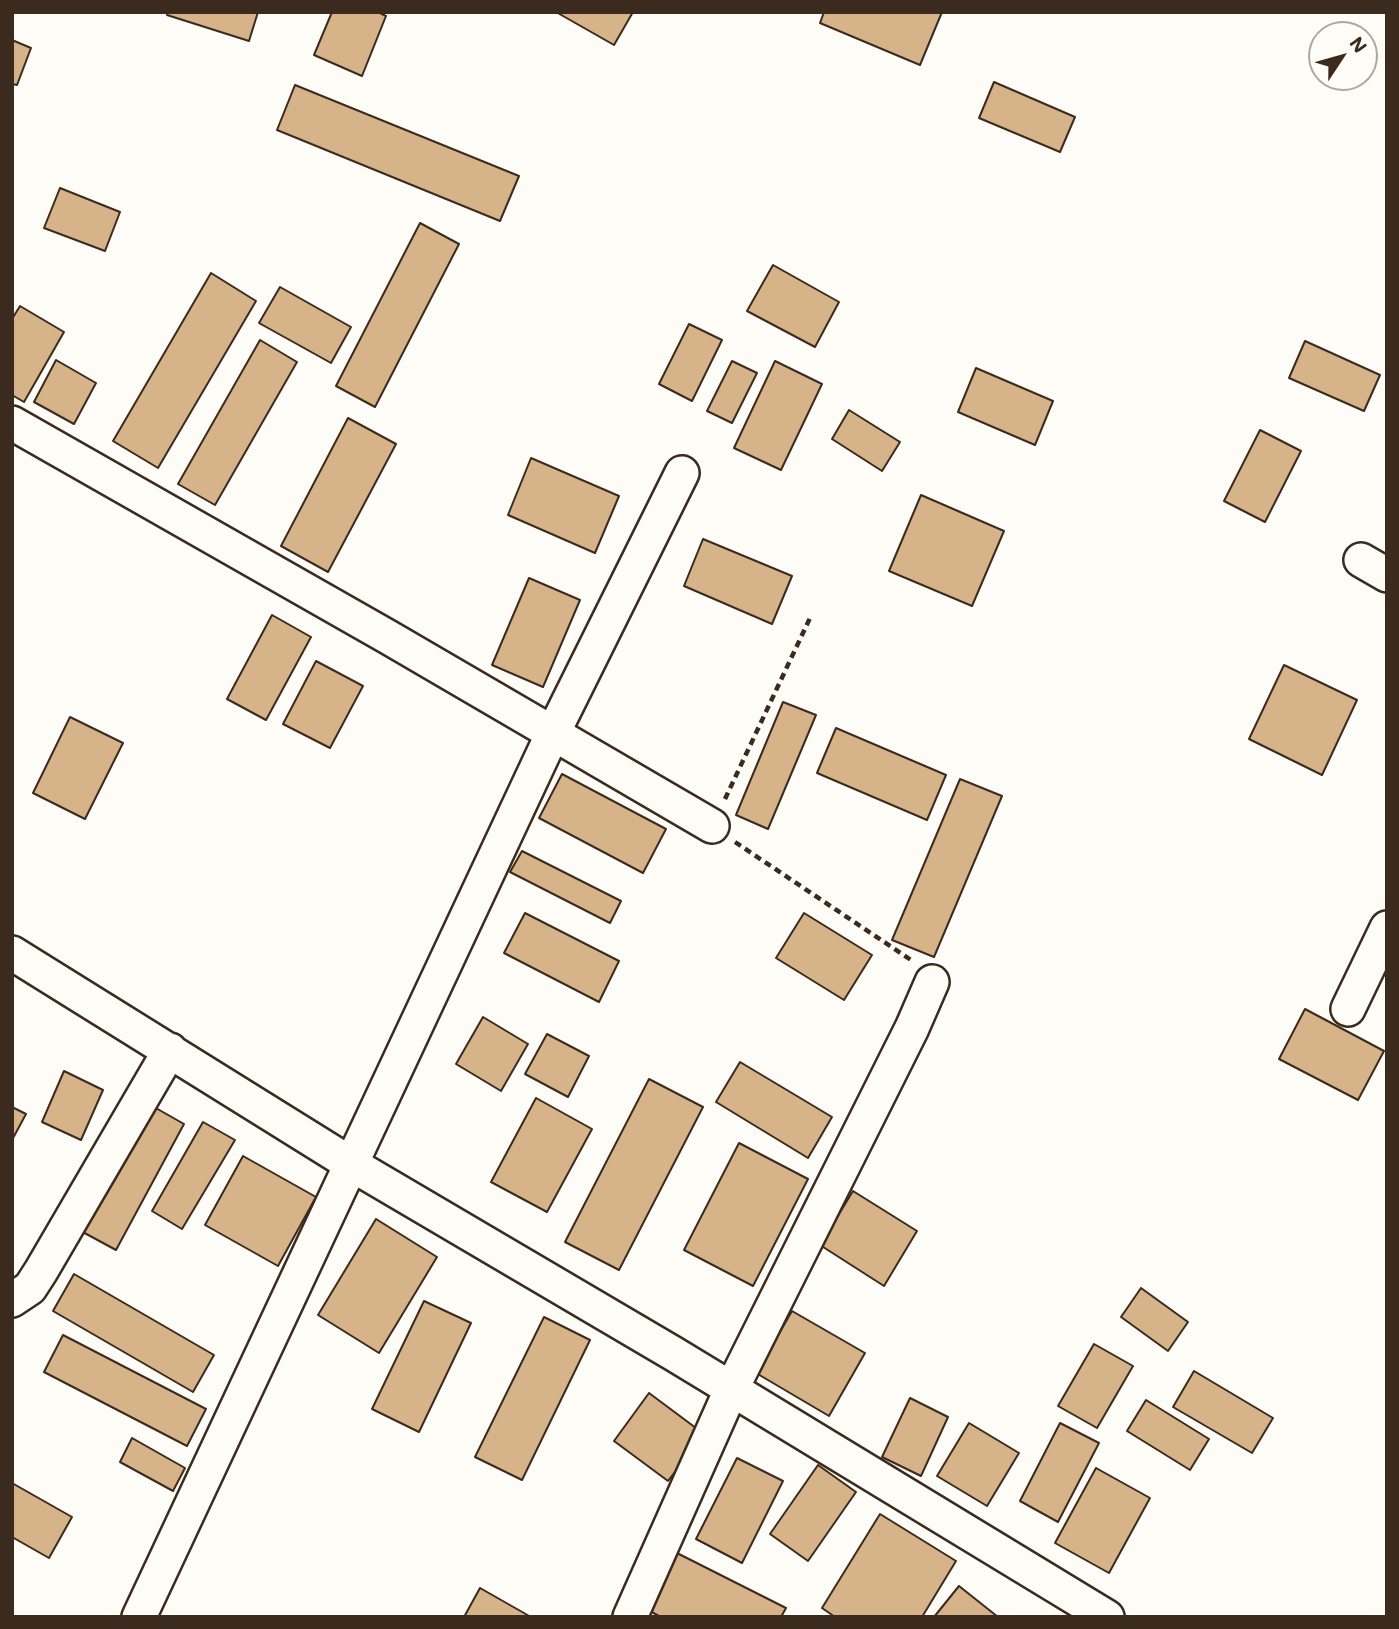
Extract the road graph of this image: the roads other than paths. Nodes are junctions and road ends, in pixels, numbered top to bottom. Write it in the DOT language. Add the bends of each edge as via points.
graph roads {
  1 [pos="12,423"];
  2 [pos="682,473"];
  3 [pos="553,733"];
  4 [pos="712,826"];
  5 [pos="1387,928"];
  6 [pos="12,953"];
  7 [pos="932,982"];
  8 [pos="1348,1009"];
  9 [pos="170,1050"];
  10 [pos="351,1164"];
  11 [pos="12,1300"];
  12 [pos="731,1390"];
  13 [pos="139,1617"];
  14 [pos="630,1617"];
  15 [pos="1107,1617"];
  1 -- 3 [label="street"];
  2 -- 3 [label="street"];
  3 -- 4 [label="street"];
  3 -- 10 [label="street"];
  5 -- 8 [label="street"];
  6 -- 9 [label="street"];
  7 -- 12 [label="street"];
  9 -- 10 [label="street"];
  9 -- 11 [label="street" via="41,1271 30,1288"];
  10 -- 12 [label="street"];
  10 -- 13 [label="street"];
  12 -- 14 [label="street"];
  12 -- 15 [label="street"];
}
